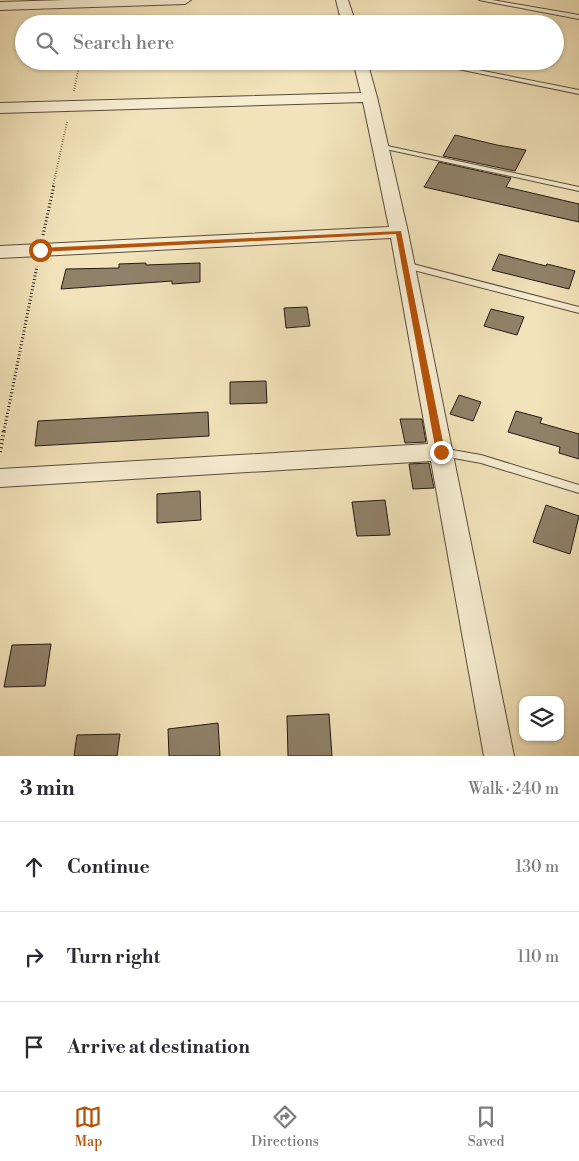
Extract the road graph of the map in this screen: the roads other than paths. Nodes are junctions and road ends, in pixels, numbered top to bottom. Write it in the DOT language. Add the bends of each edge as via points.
graph roads {
  1 [pos="185,0"];
  2 [pos="342,0"];
  3 [pos="482,0"];
  4 [pos="0,6"];
  5 [pos="346,15"];
  6 [pos="579,17"];
  7 [pos="362,70"];
  8 [pos="468,70"];
  9 [pos="579,92"];
  10 [pos="370,97"];
  11 [pos="0,108"];
  12 [pos="381,146"];
  13 [pos="579,189"];
  14 [pos="399,232"];
  15 [pos="0,252"];
  16 [pos="405,265"];
  17 [pos="579,310"];
  18 [pos="441,452"];
  19 [pos="0,478"];
  20 [pos="579,490"];
  21 [pos="499,756"];
  1 -- 4 [label="street"];
  2 -- 5 [label="street"];
  3 -- 6 [label="lane"];
  7 -- 10 [label="street"];
  8 -- 9 [label="lane"];
  10 -- 11 [label="street"];
  10 -- 12 [label="street"];
  12 -- 13 [label="lane"];
  12 -- 14 [label="street"];
  14 -- 15 [label="street"];
  14 -- 16 [label="street"];
  16 -- 17 [label="lane"];
  16 -- 18 [label="street"];
  18 -- 19 [label="street"];
  18 -- 20 [label="lane" via="481,459"];
  18 -- 21 [label="street"];
}
